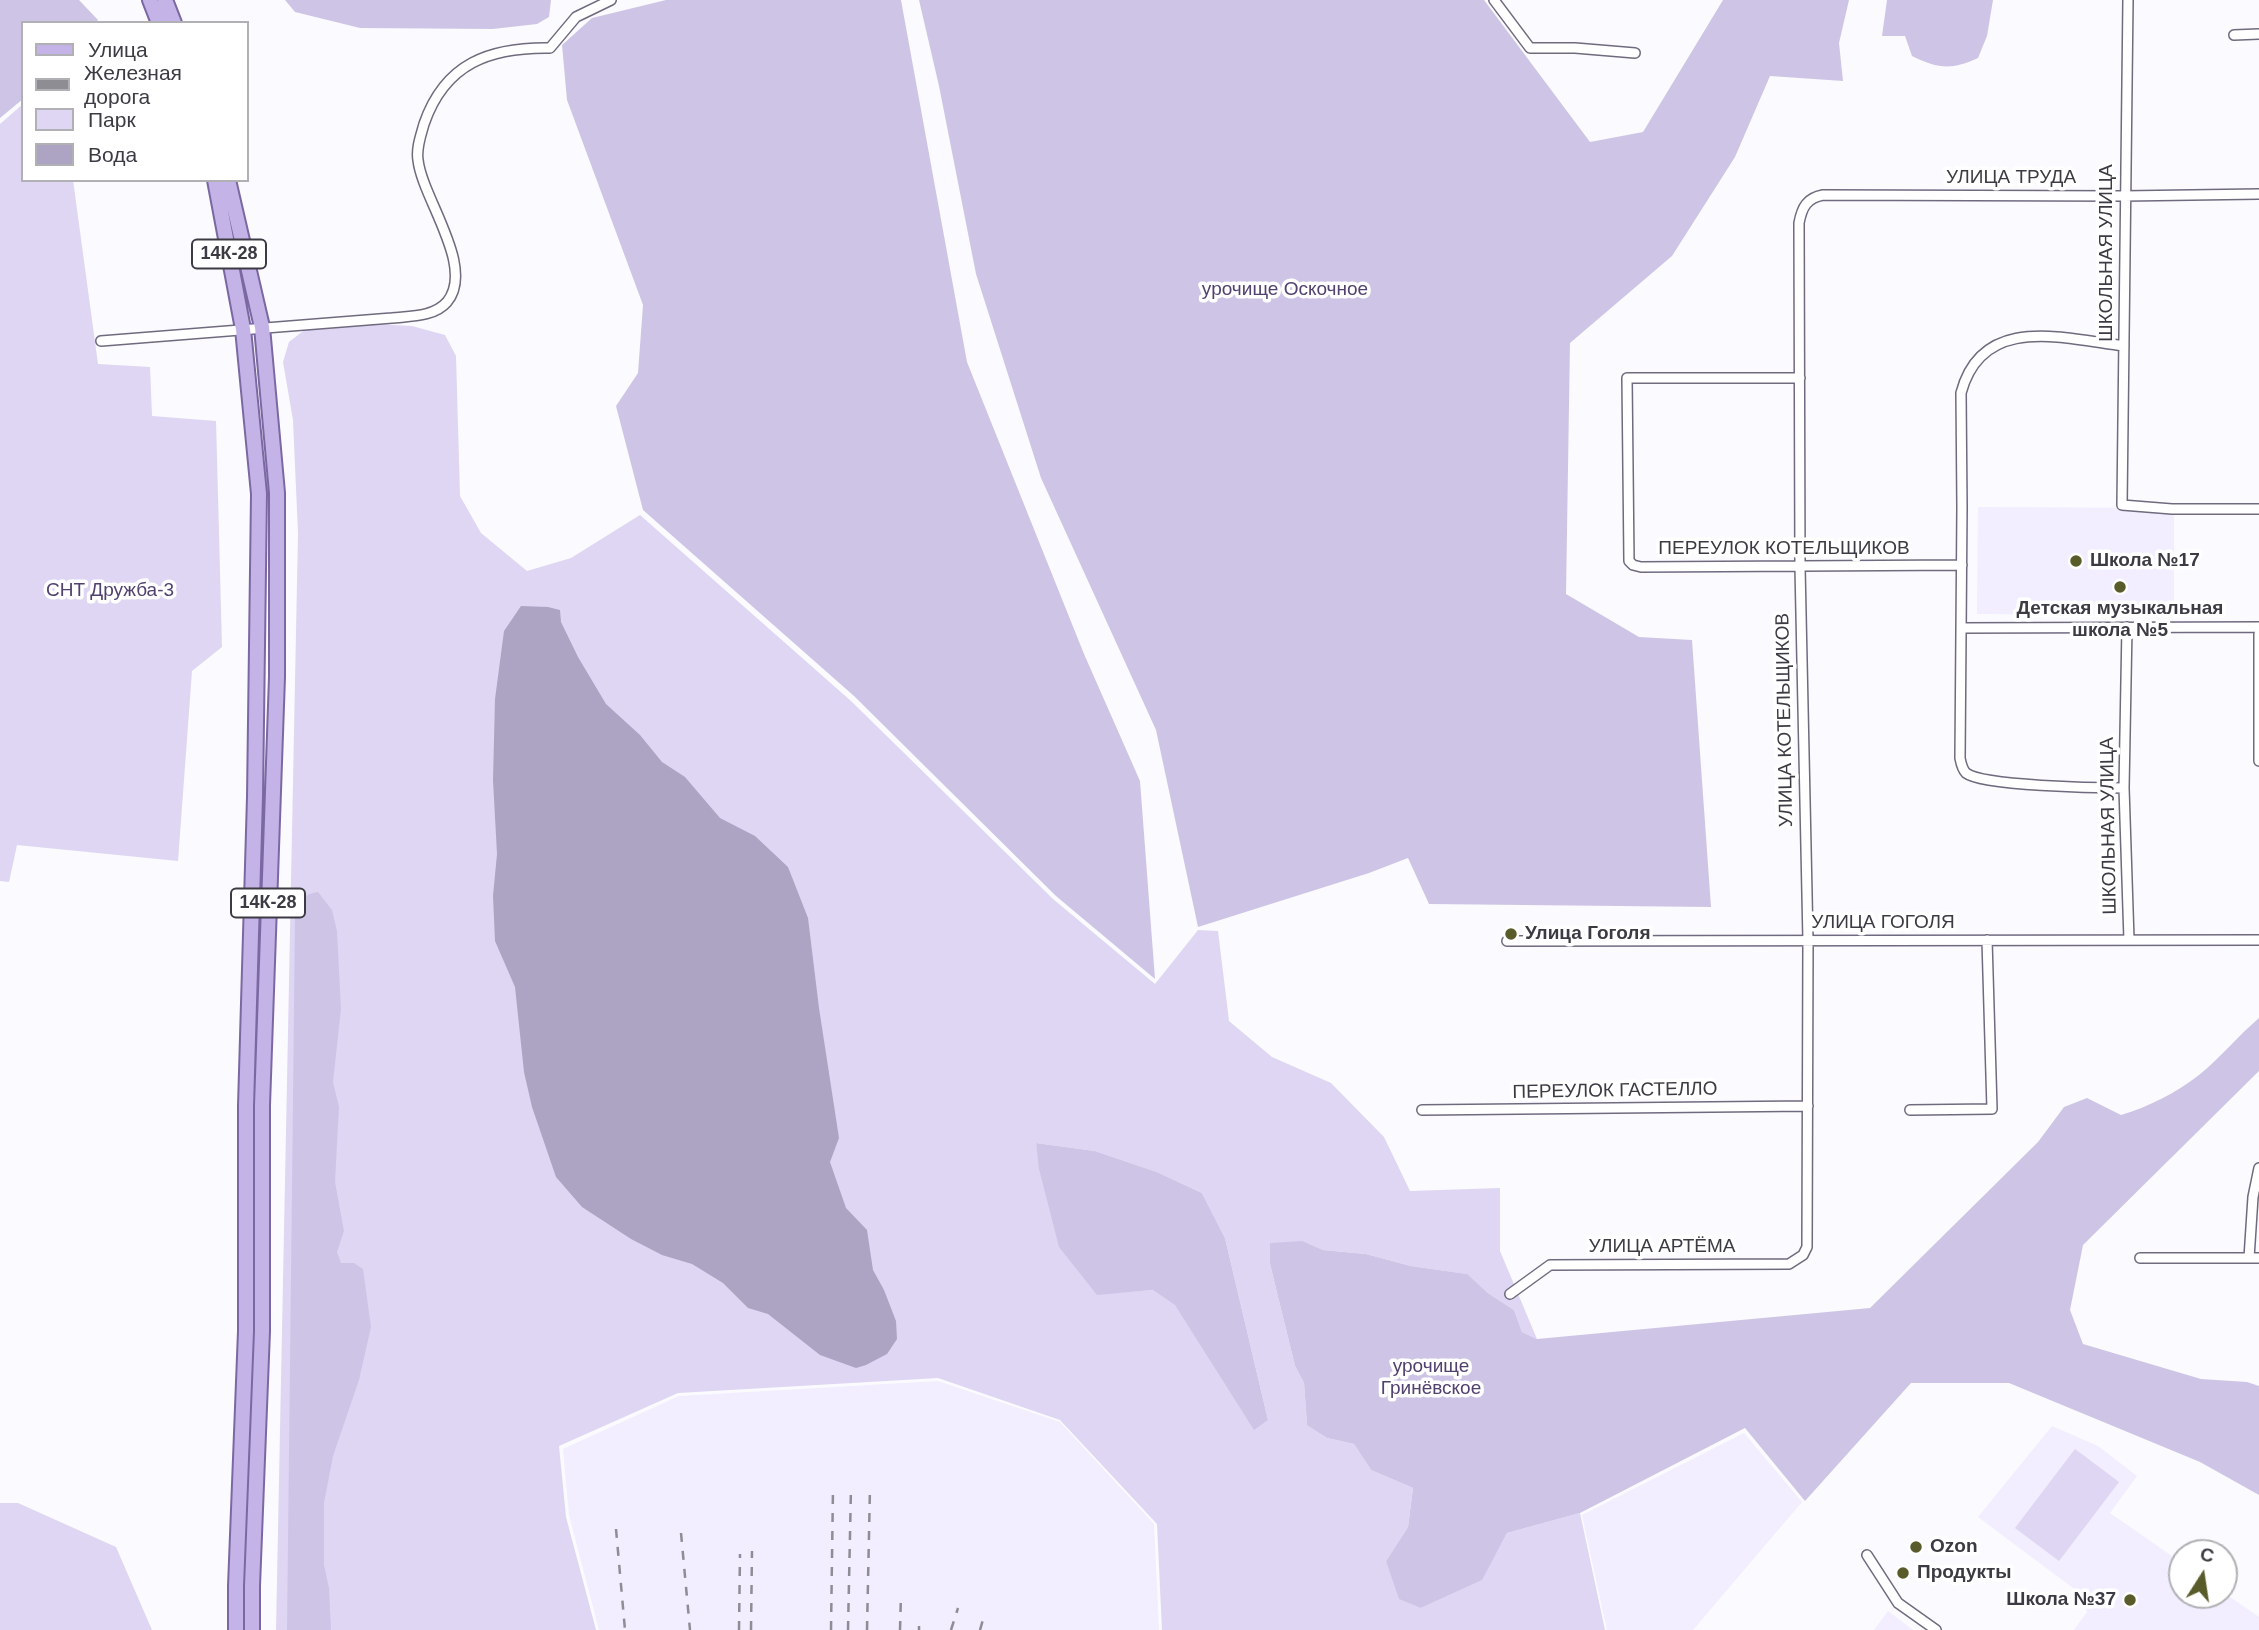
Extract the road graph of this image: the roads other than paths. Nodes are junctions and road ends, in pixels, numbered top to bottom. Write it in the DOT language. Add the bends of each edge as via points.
graph roads {
  1 [pos="150,0"];
  2 [pos="165,0"];
  3 [pos="611,0"];
  4 [pos="1494,0"];
  5 [pos="2128,0"];
  6 [pos="158,21"];
  7 [pos="173,21"];
  8 [pos="2259,34"];
  9 [pos="2234,35"];
  10 [pos="1635,53"];
  11 [pos="215,182"];
  12 [pos="228,182"];
  13 [pos="2259,194"];
  14 [pos="2124,196"];
  15 [pos="1806,202"];
  16 [pos="262,327"];
  17 [pos="243,329"];
  18 [pos="101,341"];
  19 [pos="2124,346"];
  20 [pos="1800,379"];
  21 [pos="2259,509"];
  22 [pos="1962,565"];
  23 [pos="1800,567"];
  24 [pos="2127,627"];
  25 [pos="2259,627"];
  26 [pos="1962,628"];
  27 [pos="2259,634"];
  28 [pos="2259,761"];
  29 [pos="2124,788"];
  30 [pos="1987,940"];
  31 [pos="2129,940"];
  32 [pos="2259,940"];
  33 [pos="1507,941"];
  34 [pos="1808,941"];
  35 [pos="1808,1106"];
  36 [pos="1422,1110"];
  37 [pos="1910,1110"];
  38 [pos="2259,1168"];
  39 [pos="1808,1239"];
  40 [pos="2140,1258"];
  41 [pos="2254,1258"];
  42 [pos="1510,1294"];
  43 [pos="1867,1555"];
  44 [pos="236,1630"];
  45 [pos="252,1630"];
  46 [pos="1936,1630"];
  1 -- 6 [label="main road"];
  2 -- 7 [label="main road"];
  3 -- 16 [label="street" via="576,17 550,48 519,47 467,64 443,87 429,111 418,160 453,257 455,279 453,291 440,309 428,314"];
  4 -- 10 [label="street" via="1530,48"];
  5 -- 14 [label="street, ШКОЛЬНАЯ УЛИЦА"];
  8 -- 9 [label="street"];
  11 -- 17 [label="main road, 14К-28"];
  12 -- 16 [label="main road, 14К-28"];
  13 -- 14 [label="street, УЛИЦА ТРУДА"];
  14 -- 15 [label="street, УЛИЦА ТРУДА" via="1823,195"];
  14 -- 19 [label="street, ШКОЛЬНАЯ УЛИЦА"];
  15 -- 20 [label="street, УЛИЦА КОТЕЛЬЩИКОВ" via="1800,223"];
  16 -- 17 [label="street"];
  16 -- 45 [label="main road, 14К-28" via="276,492 277,677 262,1105 262,1331"];
  17 -- 18 [label="street"];
  17 -- 44 [label="main road, 14К-28" via="259,507 246,1106 246,1331"];
  19 -- 21 [label="street, ШКОЛЬНАЯ УЛИЦА" via="2122,505"];
  19 -- 22 [label="street" via="2021,337 1991,346 1976,359 1961,393"];
  20 -- 23 [label="street, УЛИЦА КОТЕЛЬЩИКОВ"];
  20 -- 23 [label="street, ПЕРЕУЛОК КОТЕЛЬЩИКОВ" via="1627,378 1629,561 1641,567"];
  22 -- 23 [label="street, ПЕРЕУЛОК КОТЕЛЬЩИКОВ"];
  22 -- 26 [label="street"];
  23 -- 34 [label="street, УЛИЦА КОТЕЛЬЩИКОВ"];
  24 -- 25 [label="street"];
  24 -- 26 [label="street"];
  24 -- 29 [label="street, ШКОЛЬНАЯ УЛИЦА"];
  26 -- 29 [label="street" via="1960,758 1966,772 1986,780"];
  27 -- 28 [label="street"];
  29 -- 31 [label="street, ШКОЛЬНАЯ УЛИЦА"];
  30 -- 31 [label="street, УЛИЦА ГОГОЛЯ"];
  30 -- 34 [label="street, УЛИЦА ГОГОЛЯ"];
  30 -- 37 [label="street" via="1992,1109"];
  31 -- 32 [label="street, УЛИЦА ГОГОЛЯ"];
  33 -- 34 [label="street, УЛИЦА ГОГОЛЯ"];
  34 -- 35 [label="street, УЛИЦА КОТЕЛЬЩИКОВ"];
  35 -- 36 [label="street, ПЕРЕУЛОК ГАСТЕЛЛО"];
  35 -- 39 [label="street, УЛИЦА КОТЕЛЬЩИКОВ"];
  38 -- 41 [label="street" via="2253,1197"];
  39 -- 42 [label="street, УЛИЦА АРТЁМА" via="1803,1255 1789,1264 1550,1265"];
  40 -- 41 [label="street"];
  43 -- 46 [label="street" via="1898,1603"];
}
